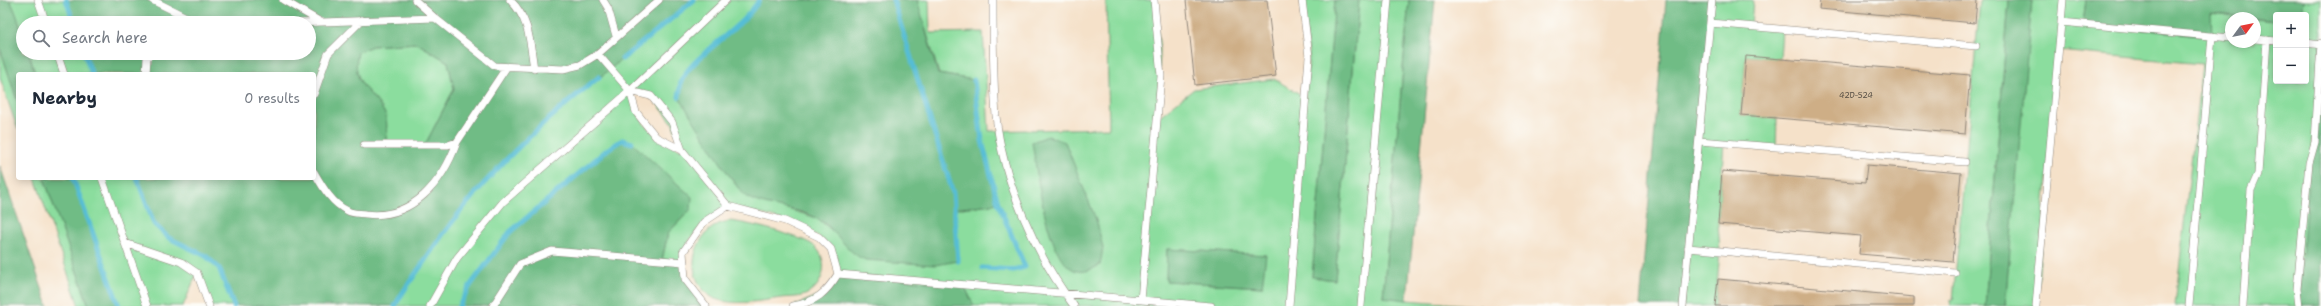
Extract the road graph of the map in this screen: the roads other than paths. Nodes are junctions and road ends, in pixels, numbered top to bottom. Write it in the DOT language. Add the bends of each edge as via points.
graph roads {
  1 [pos="38,0"];
  2 [pos="152,0"];
  3 [pos="283,0"];
  4 [pos="415,0"];
  5 [pos="510,0"];
  6 [pos="603,0"];
  7 [pos="659,0"];
  8 [pos="726,0"];
  9 [pos="993,0"];
  10 [pos="1154,0"];
  11 [pos="1302,0"];
  12 [pos="1388,0"];
  13 [pos="1712,0"];
  14 [pos="2063,0"];
  15 [pos="607,4"];
  16 [pos="44,16"];
  17 [pos="184,16"];
  18 [pos="310,16"];
  19 [pos="435,18"];
  20 [pos="316,19"];
  21 [pos="362,20"];
  22 [pos="316,21"];
  23 [pos="319,21"];
  24 [pos="2061,22"];
  25 [pos="1710,23"];
  26 [pos="616,36"];
  27 [pos="2212,36"];
  28 [pos="2225,37"];
  29 [pos="2261,40"];
  30 [pos="2267,40"];
  31 [pos="2273,41"];
  32 [pos="2309,43"];
  33 [pos="2321,44"];
  34 [pos="1976,46"];
  35 [pos="598,54"];
  36 [pos="59,60"];
  37 [pos="147,60"];
  38 [pos="506,68"];
  39 [pos="534,69"];
  40 [pos="63,72"];
  41 [pos="146,72"];
  42 [pos="316,88"];
  43 [pos="630,92"];
  44 [pos="1699,141"];
  45 [pos="457,142"];
  46 [pos="364,145"];
  47 [pos="682,150"];
  48 [pos="1965,162"];
  49 [pos="316,176"];
  50 [pos="103,180"];
  51 [pos="728,206"];
  52 [pos="125,243"];
  53 [pos="1688,248"];
  54 [pos="684,262"];
  55 [pos="1955,273"];
  56 [pos="838,274"];
  57 [pos="1065,294"];
  58 [pos="1141,300"];
  59 [pos="803,305"];
  60 [pos="148,306"];
  61 [pos="209,306"];
  62 [pos="430,306"];
  63 [pos="493,306"];
  64 [pos="706,306"];
  65 [pos="793,306"];
  66 [pos="1074,306"];
  67 [pos="1211,306"];
  68 [pos="1289,306"];
  69 [pos="1361,306"];
  70 [pos="1683,306"];
  71 [pos="2036,306"];
  72 [pos="2189,306"];
  73 [pos="2243,306"];
  74 [pos="2299,306"];
  1 -- 16 [label="lane"];
  2 -- 17 [label="lane"];
  3 -- 18 [label="lane"];
  4 -- 19 [label="lane"];
  5 -- 39 [label="lane" via="520,10 529,29"];
  6 -- 15 [label="lane"];
  7 -- 26 [label="lane"];
  8 -- 43 [label="lane"];
  9 -- 57 [label="lane" via="996,117 1005,160 1020,207 1036,244"];
  10 -- 58 [label="lane" via="1161,76"];
  11 -- 68 [label="lane" via="1309,57"];
  12 -- 69 [label="lane"];
  13 -- 25 [label="lane"];
  14 -- 24 [label="lane"];
  15 -- 26 [label="lane"];
  19 -- 21 [label="lane"];
  19 -- 38 [label="lane" via="495,66"];
  20 -- 23 [label="lane"];
  21 -- 23 [label="lane"];
  21 -- 42 [label="lane" via="328,54"];
  22 -- 23 [label="lane"];
  24 -- 27 [label="lane"];
  24 -- 71 [label="lane"];
  25 -- 34 [label="lane"];
  25 -- 44 [label="lane"];
  26 -- 35 [label="lane"];
  27 -- 28 [label="lane"];
  27 -- 72 [label="lane"];
  29 -- 30 [label="lane"];
  30 -- 31 [label="lane"];
  30 -- 73 [label="lane" via="2258,174 2251,190"];
  32 -- 33 [label="lane"];
  33 -- 74 [label="lane" via="2315,142 2309,163 2297,289"];
  35 -- 39 [label="lane" via="580,65 563,69"];
  35 -- 43 [label="lane"];
  36 -- 40 [label="lane"];
  37 -- 41 [label="lane"];
  38 -- 39 [label="lane"];
  38 -- 45 [label="lane"];
  43 -- 47 [label="lane" via="636,112 656,137"];
  43 -- 47 [label="lane" via="651,96 672,122"];
  43 -- 62 [label="lane" via="503,202 457,258"];
  44 -- 48 [label="lane"];
  44 -- 53 [label="lane"];
  45 -- 46 [label="lane" via="448,145"];
  45 -- 49 [label="lane" via="438,182 412,204 392,214 348,212 324,191"];
  47 -- 51 [label="lane"];
  50 -- 52 [label="lane"];
  51 -- 54 [label="lane" via="704,222 683,252"];
  51 -- 56 [label="lane" via="785,221 819,237 831,249"];
  52 -- 60 [label="lane"];
  52 -- 61 [label="lane" via="181,262 197,273"];
  53 -- 55 [label="lane"];
  53 -- 70 [label="lane"];
  54 -- 63 [label="lane" via="552,251 520,264"];
  54 -- 64 [label="lane" via="685,279"];
  56 -- 57 [label="lane"];
  56 -- 59 [label="lane" via="827,292"];
  57 -- 58 [label="lane"];
  57 -- 66 [label="lane"];
  58 -- 67 [label="lane"];
  59 -- 65 [label="lane"];
}
